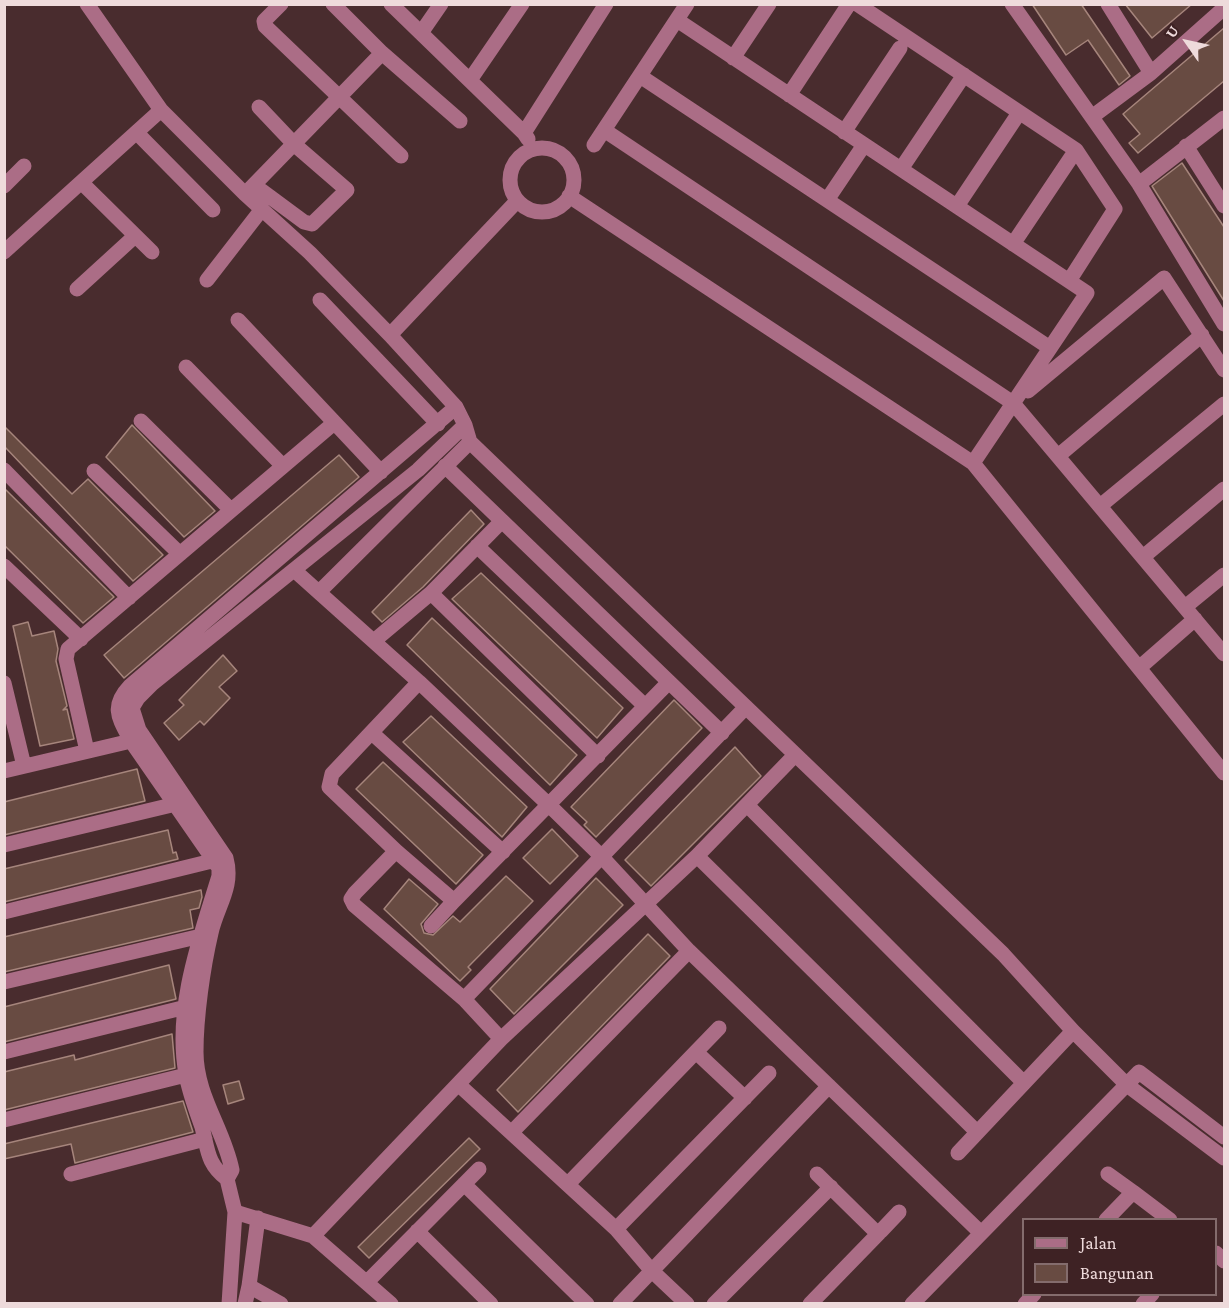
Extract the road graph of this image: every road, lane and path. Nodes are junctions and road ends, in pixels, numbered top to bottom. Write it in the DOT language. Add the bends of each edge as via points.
graph roads {
  1 [pos="87,4"];
  2 [pos="281,4"];
  3 [pos="333,4"];
  4 [pos="391,4"];
  5 [pos="441,4"];
  6 [pos="522,4"];
  7 [pos="606,4"];
  8 [pos="687,4"];
  9 [pos="769,4"];
  10 [pos="849,4"];
  11 [pos="857,4"];
  12 [pos="1012,4"];
  13 [pos="1110,6"];
  14 [pos="1224,8"];
  15 [pos="677,20"];
  16 [pos="421,33"];
  17 [pos="900,48"];
  18 [pos="382,53"];
  19 [pos="733,58"];
  20 [pos="1151,73"];
  21 [pos="964,75"];
  22 [pos="640,76"];
  23 [pos="470,80"];
  24 [pos="789,95"];
  25 [pos="339,97"];
  26 [pos="259,107"];
  27 [pos="160,110"];
  28 [pos="1019,113"];
  29 [pos="1094,116"];
  30 [pos="1224,118"];
  31 [pos="460,121"];
  32 [pos="604,130"];
  33 [pos="844,132"];
  34 [pos="137,133"];
  35 [pos="524,133"];
  36 [pos="295,145"];
  37 [pos="594,145"];
  38 [pos="864,145"];
  39 [pos="1186,146"];
  40 [pos="534,149"];
  41 [pos="1076,150"];
  42 [pos="401,156"];
  43 [pos="24,166"];
  44 [pos="901,169"];
  45 [pos="82,183"];
  46 [pos="1139,184"];
  47 [pos="4,186"];
  48 [pos="249,189"];
  49 [pos="569,196"];
  50 [pos="827,200"];
  51 [pos="517,201"];
  52 [pos="1224,206"];
  53 [pos="957,207"];
  54 [pos="262,209"];
  55 [pos="213,210"];
  56 [pos="135,236"];
  57 [pos="1013,244"];
  58 [pos="4,252"];
  59 [pos="152,252"];
  60 [pos="207,280"];
  61 [pos="1069,281"];
  62 [pos="77,288"];
  63 [pos="320,300"];
  64 [pos="238,320"];
  65 [pos="1224,324"];
  66 [pos="390,335"];
  67 [pos="1202,335"];
  68 [pos="1050,348"];
  69 [pos="186,367"];
  70 [pos="1224,370"];
  71 [pos="1013,403"];
  72 [pos="1224,404"];
  73 [pos="456,407"];
  74 [pos="141,421"];
  75 [pos="334,423"];
  76 [pos="438,424"];
  77 [pos="465,425"];
  78 [pos="470,442"];
  79 [pos="1058,456"];
  80 [pos="973,463"];
  81 [pos="283,466"];
  82 [pos="446,466"];
  83 [pos="4,470"];
  84 [pos="94,471"];
  85 [pos="381,472"];
  86 [pos="1224,489"];
  87 [pos="1100,506"];
  88 [pos="231,510"];
  89 [pos="502,521"];
  90 [pos="477,546"];
  91 [pos="180,554"];
  92 [pos="1143,557"];
  93 [pos="4,566"];
  94 [pos="294,570"];
  95 [pos="1224,575"];
  96 [pos="319,592"];
  97 [pos="431,593"];
  98 [pos="129,598"];
  99 [pos="1190,613"];
  100 [pos="81,639"];
  101 [pos="375,640"];
  102 [pos="1224,654"];
  103 [pos="1139,668"];
  104 [pos="420,682"];
  105 [pos="669,682"];
  106 [pos="4,683"];
  107 [pos="645,706"];
  108 [pos="746,707"];
  109 [pos="722,732"];
  110 [pos="372,733"];
  111 [pos="131,741"];
  112 [pos="87,751"];
  113 [pos="795,755"];
  114 [pos="598,756"];
  115 [pos="24,766"];
  116 [pos="4,771"];
  117 [pos="1224,773"];
  118 [pos="176,804"];
  119 [pos="747,805"];
  120 [pos="550,806"];
  121 [pos="4,845"];
  122 [pos="396,851"];
  123 [pos="503,852"];
  124 [pos="697,856"];
  125 [pos="602,857"];
  126 [pos="216,860"];
  127 [pos="454,901"];
  128 [pos="644,903"];
  129 [pos="4,912"];
  130 [pos="431,926"];
  131 [pos="201,936"];
  132 [pos="689,951"];
  133 [pos="4,982"];
  134 [pos="464,999"];
  135 [pos="186,1007"];
  136 [pos="719,1028"];
  137 [pos="1073,1031"];
  138 [pos="501,1039"];
  139 [pos="4,1052"];
  140 [pos="696,1052"];
  141 [pos="769,1073"];
  142 [pos="186,1075"];
  143 [pos="1024,1083"];
  144 [pos="458,1084"];
  145 [pos="1127,1085"];
  146 [pos="830,1086"];
  147 [pos="745,1098"];
  148 [pos="4,1120"];
  149 [pos="512,1132"];
  150 [pos="977,1132"];
  151 [pos="1224,1137"];
  152 [pos="205,1140"];
  153 [pos="958,1153"];
  154 [pos="1224,1158"];
  155 [pos="478,1169"];
  156 [pos="71,1174"];
  157 [pos="818,1174"];
  158 [pos="1108,1174"];
  159 [pos="226,1179"];
  160 [pos="464,1184"];
  161 [pos="568,1184"];
  162 [pos="831,1187"];
  163 [pos="1132,1192"];
  164 [pos="235,1212"];
  165 [pos="899,1212"];
  166 [pos="258,1218"];
  167 [pos="1108,1218"];
  168 [pos="1167,1218"];
  169 [pos="616,1229"];
  170 [pos="417,1231"];
  171 [pos="879,1233"];
  172 [pos="981,1233"];
  173 [pos="313,1236"];
  174 [pos="651,1270"];
  175 [pos="368,1281"];
  176 [pos="249,1286"];
  177 [pos="229,1304"];
  178 [pos="244,1304"];
  179 [pos="281,1304"];
  180 [pos="391,1304"];
  181 [pos="491,1304"];
  182 [pos="587,1304"];
  183 [pos="620,1304"];
  184 [pos="687,1304"];
  185 [pos="714,1304"];
  186 [pos="810,1304"];
  187 [pos="912,1304"];
  1 -- 27 [label="street"];
  2 -- 25 [label="street" via="264,21 265,26"];
  3 -- 18 [label="street"];
  4 -- 16 [label="street"];
  5 -- 16 [label="street"];
  6 -- 23 [label="street"];
  7 -- 35 [label="street"];
  8 -- 15 [label="street"];
  9 -- 19 [label="street"];
  10 -- 24 [label="street"];
  11 -- 21 [label="street"];
  12 -- 29 [label="street"];
  13 -- 20 [label="street"];
  14 -- 20 [label="street"];
  15 -- 19 [label="street"];
  15 -- 22 [label="street"];
  16 -- 23 [label="street"];
  17 -- 33 [label="street"];
  18 -- 25 [label="street"];
  18 -- 31 [label="street"];
  19 -- 24 [label="street"];
  20 -- 29 [label="street"];
  21 -- 28 [label="street"];
  21 -- 44 [label="street"];
  22 -- 32 [label="street"];
  22 -- 50 [label="street"];
  23 -- 35 [label="street"];
  24 -- 33 [label="street"];
  25 -- 36 [label="street"];
  25 -- 42 [label="street"];
  26 -- 36 [label="street"];
  27 -- 34 [label="street"];
  27 -- 48 [label="street"];
  28 -- 41 [label="street"];
  28 -- 53 [label="street"];
  29 -- 46 [label="street"];
  30 -- 39 [label="street"];
  32 -- 37 [label="street"];
  32 -- 71 [label="street"];
  33 -- 38 [label="street"];
  34 -- 45 [label="street"];
  34 -- 55 [label="street"];
  35 -- 40 [label="street"];
  36 -- 48 [label="street"];
  36 -- 48 [label="street" via="351,194 312,224"];
  38 -- 44 [label="street"];
  38 -- 50 [label="street"];
  39 -- 46 [label="street"];
  39 -- 52 [label="street"];
  40 -- 49 [label="street" via="553,150 567,161 574,178"];
  40 -- 51 [label="street" via="513,166 510,184"];
  41 -- 57 [label="street"];
  41 -- 61 [label="street" via="1115,209"];
  43 -- 47 [label="street"];
  44 -- 53 [label="street"];
  45 -- 56 [label="street"];
  45 -- 58 [label="street"];
  46 -- 65 [label="street"];
  48 -- 54 [label="street"];
  49 -- 51 [label="street" via="548,212 531,211"];
  49 -- 80 [label="street"];
  50 -- 68 [label="street"];
  51 -- 66 [label="street"];
  53 -- 57 [label="street"];
  54 -- 60 [label="street"];
  54 -- 66 [label="street"];
  56 -- 59 [label="street"];
  56 -- 62 [label="street"];
  57 -- 61 [label="street"];
  61 -- 68 [label="street" via="1087,293"];
  63 -- 76 [label="street"];
  64 -- 75 [label="street"];
  66 -- 73 [label="street"];
  67 -- 70 [label="street"];
  67 -- 71 [label="street" via="1164,278"];
  67 -- 79 [label="street"];
  68 -- 71 [label="street"];
  69 -- 81 [label="street"];
  71 -- 79 [label="street"];
  71 -- 80 [label="street"];
  72 -- 87 [label="street"];
  73 -- 76 [label="street"];
  73 -- 77 [label="street"];
  74 -- 88 [label="street"];
  75 -- 81 [label="street"];
  75 -- 85 [label="street"];
  76 -- 85 [label="street"];
  77 -- 78 [label="street"];
  77 -- 94 [label="street" via="418,470"];
  78 -- 82 [label="street"];
  78 -- 108 [label="street"];
  79 -- 87 [label="street"];
  80 -- 103 [label="street"];
  81 -- 88 [label="street"];
  82 -- 89 [label="street"];
  82 -- 96 [label="street"];
  83 -- 98 [label="street"];
  84 -- 91 [label="street"];
  85 -- 111 [label="street" via="121,695 119,718"];
  86 -- 92 [label="street"];
  87 -- 92 [label="street"];
  88 -- 91 [label="street"];
  89 -- 90 [label="street"];
  89 -- 105 [label="street"];
  90 -- 97 [label="street"];
  90 -- 107 [label="street"];
  91 -- 98 [label="street"];
  92 -- 99 [label="street"];
  93 -- 100 [label="street"];
  94 -- 96 [label="street"];
  94 -- 159 [label="street" via="152,684 132,708 139,730 226,858 230,874 212,930 196,1052 198,1079 228,1154 231,1170"];
  95 -- 99 [label="street"];
  96 -- 101 [label="street"];
  97 -- 101 [label="street"];
  97 -- 114 [label="street"];
  98 -- 100 [label="street"];
  99 -- 102 [label="street"];
  99 -- 103 [label="street"];
  100 -- 112 [label="street" via="65,656"];
  101 -- 104 [label="street"];
  103 -- 117 [label="street"];
  104 -- 110 [label="street"];
  104 -- 120 [label="street"];
  105 -- 107 [label="street"];
  105 -- 109 [label="street"];
  106 -- 115 [label="street"];
  107 -- 114 [label="street"];
  108 -- 109 [label="street"];
  108 -- 113 [label="street"];
  109 -- 125 [label="street"];
  110 -- 122 [label="street" via="332,774 329,787"];
  110 -- 123 [label="street"];
  111 -- 112 [label="street"];
  111 -- 118 [label="street"];
  112 -- 115 [label="street"];
  113 -- 119 [label="street"];
  113 -- 137 [label="street" via="1003,954"];
  114 -- 120 [label="street"];
  115 -- 116 [label="street"];
  118 -- 121 [label="street"];
  118 -- 126 [label="street"];
  119 -- 124 [label="street"];
  119 -- 143 [label="street"];
  120 -- 123 [label="street"];
  120 -- 125 [label="street"];
  122 -- 127 [label="street"];
  122 -- 134 [label="street" via="351,899"];
  123 -- 127 [label="street"];
  124 -- 128 [label="street"];
  124 -- 150 [label="street"];
  125 -- 128 [label="street"];
  125 -- 134 [label="street"];
  126 -- 129 [label="street"];
  126 -- 131 [label="street" via="219,876"];
  127 -- 130 [label="street"];
  128 -- 132 [label="street"];
  128 -- 138 [label="street"];
  131 -- 133 [label="street"];
  131 -- 135 [label="street"];
  132 -- 146 [label="street"];
  132 -- 149 [label="street"];
  134 -- 138 [label="street"];
  135 -- 139 [label="street"];
  135 -- 142 [label="street"];
  136 -- 140 [label="street"];
  137 -- 143 [label="street"];
  137 -- 145 [label="street"];
  138 -- 144 [label="street"];
  140 -- 147 [label="street"];
  140 -- 161 [label="street"];
  141 -- 147 [label="street"];
  142 -- 148 [label="street"];
  142 -- 152 [label="street"];
  143 -- 150 [label="street"];
  144 -- 149 [label="street"];
  144 -- 173 [label="street"];
  145 -- 151 [label="street" via="1139,1072"];
  145 -- 154 [label="street"];
  145 -- 172 [label="street"];
  146 -- 172 [label="street"];
  146 -- 174 [label="street"];
  147 -- 169 [label="street"];
  149 -- 161 [label="street"];
  150 -- 153 [label="street"];
  152 -- 156 [label="street"];
  152 -- 159 [label="street" via="211,1163"];
  155 -- 160 [label="street"];
  157 -- 162 [label="street"];
  158 -- 163 [label="street"];
  159 -- 164 [label="street"];
  160 -- 170 [label="street"];
  160 -- 182 [label="street"];
  161 -- 169 [label="street"];
  162 -- 171 [label="street"];
  162 -- 185 [label="street"];
  163 -- 167 [label="street"];
  163 -- 168 [label="street"];
  164 -- 166 [label="street"];
  164 -- 177 [label="street"];
  165 -- 171 [label="street"];
  166 -- 173 [label="street"];
  166 -- 176 [label="street"];
  169 -- 174 [label="street"];
  170 -- 175 [label="street"];
  170 -- 181 [label="street"];
  171 -- 186 [label="street"];
  172 -- 187 [label="street"];
  173 -- 175 [label="street"];
  174 -- 183 [label="street"];
  174 -- 184 [label="street"];
  175 -- 180 [label="street"];
  176 -- 178 [label="street"];
  176 -- 179 [label="street"];
}
